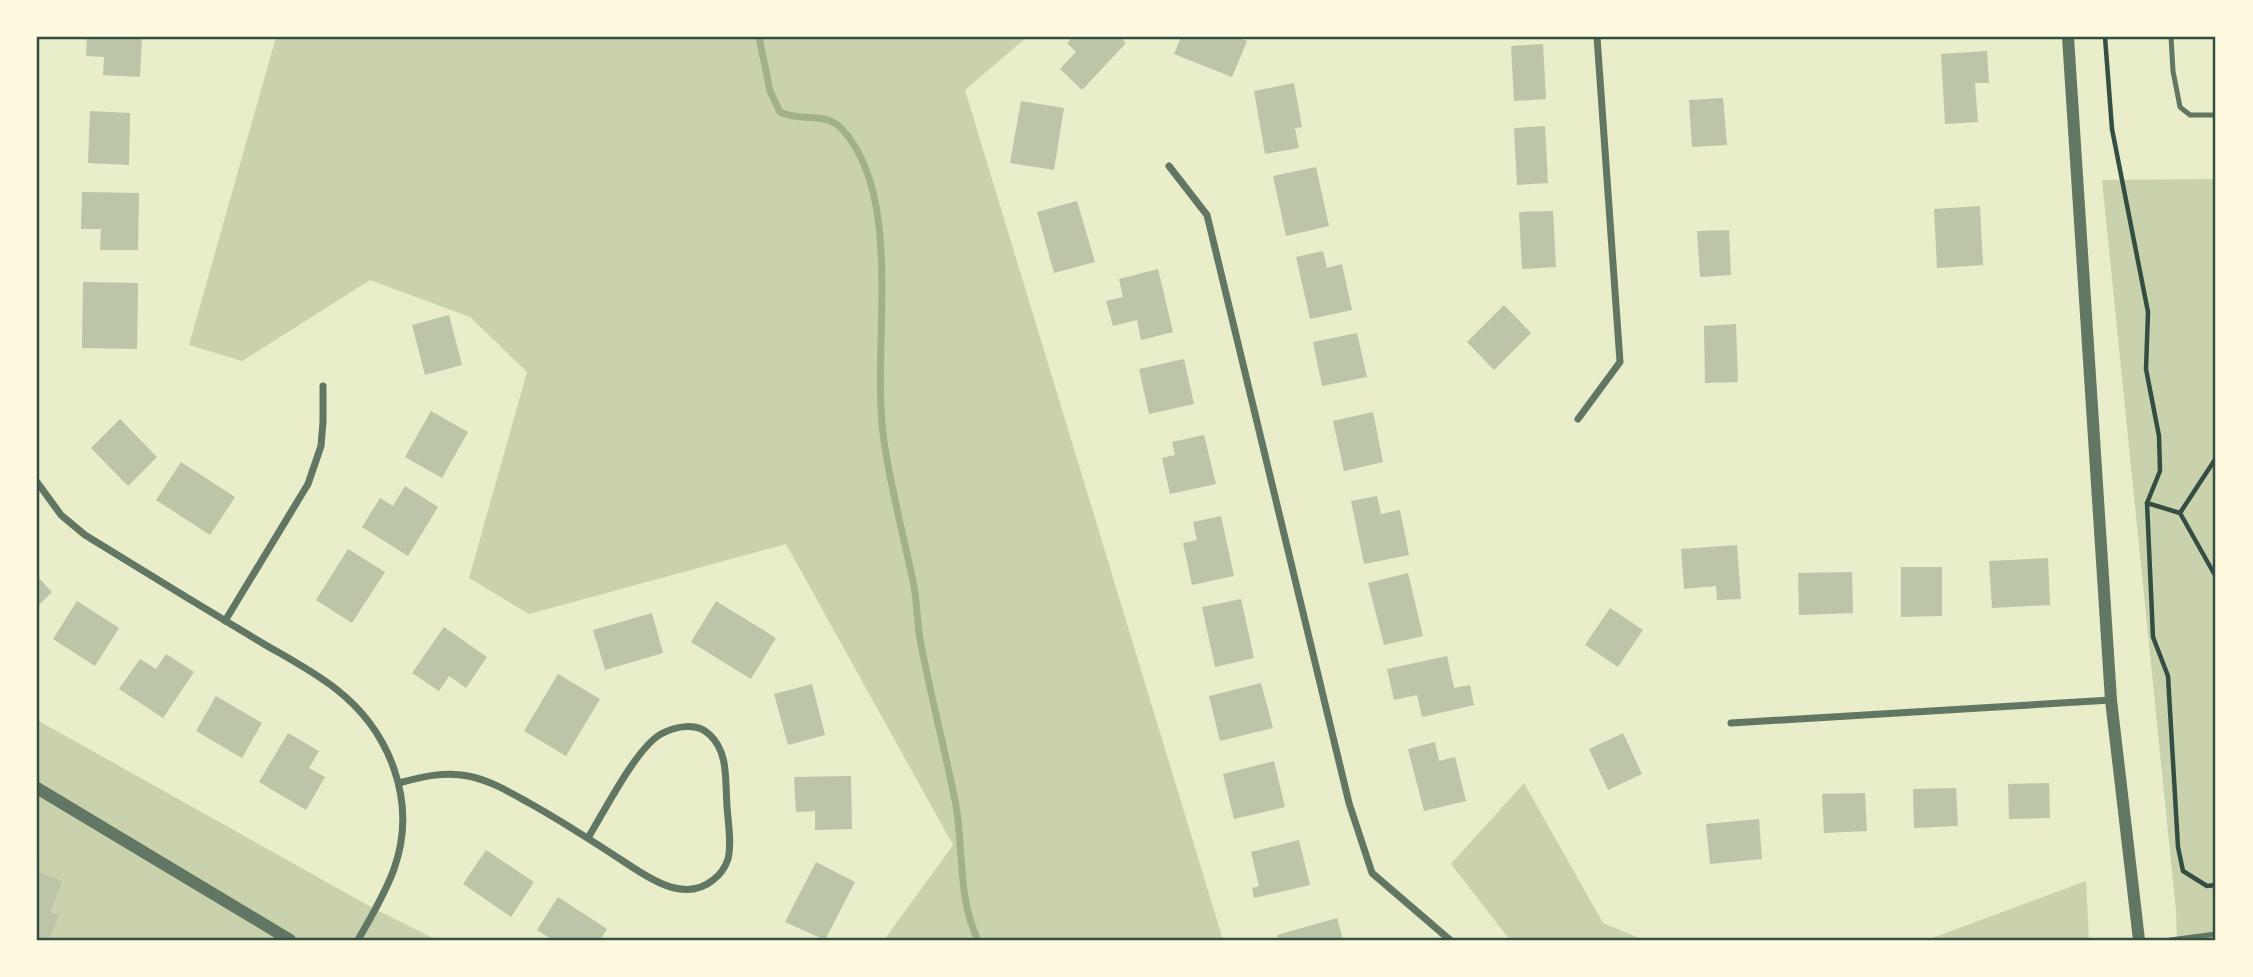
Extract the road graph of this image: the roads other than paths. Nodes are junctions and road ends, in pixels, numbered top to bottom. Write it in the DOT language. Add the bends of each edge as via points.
graph roads {
  1 [pos="1597,37"];
  2 [pos="2068,37"];
  3 [pos="2171,37"];
  4 [pos="2216,115"];
  5 [pos="1169,166"];
  6 [pos="323,386"];
  7 [pos="1578,419"];
  8 [pos="37,482"];
  9 [pos="225,621"];
  10 [pos="2112,700"];
  11 [pos="1731,723"];
  12 [pos="399,783"];
  13 [pos="37,788"];
  14 [pos="587,838"];
  15 [pos="2216,934"];
  16 [pos="290,940"];
  17 [pos="358,940"];
  18 [pos="1450,940"];
  19 [pos="2139,940"];
  20 [pos="2169,940"];
  1 -- 7 [label="street" via="1620,362"];
  2 -- 10 [label="street"];
  3 -- 4 [label="lane" via="2180,107 2190,115"];
  5 -- 18 [label="street" via="1207,215 1349,803 1372,873"];
  6 -- 9 [label="street" via="321,446 308,484"];
  8 -- 9 [label="street" via="61,514 85,535"];
  9 -- 12 [label="street" via="347,698 380,737"];
  10 -- 11 [label="street"];
  10 -- 19 [label="street"];
  12 -- 14 [label="street" via="437,775 481,779"];
  12 -- 17 [label="street" via="400,850 388,884"];
  13 -- 16 [label="street"];
  14 -- 14 [label="street" via="657,882 682,890 706,886 721,873 729,856 724,762 716,741 690,726 649,742"];
  15 -- 20 [label="lane"];
}
